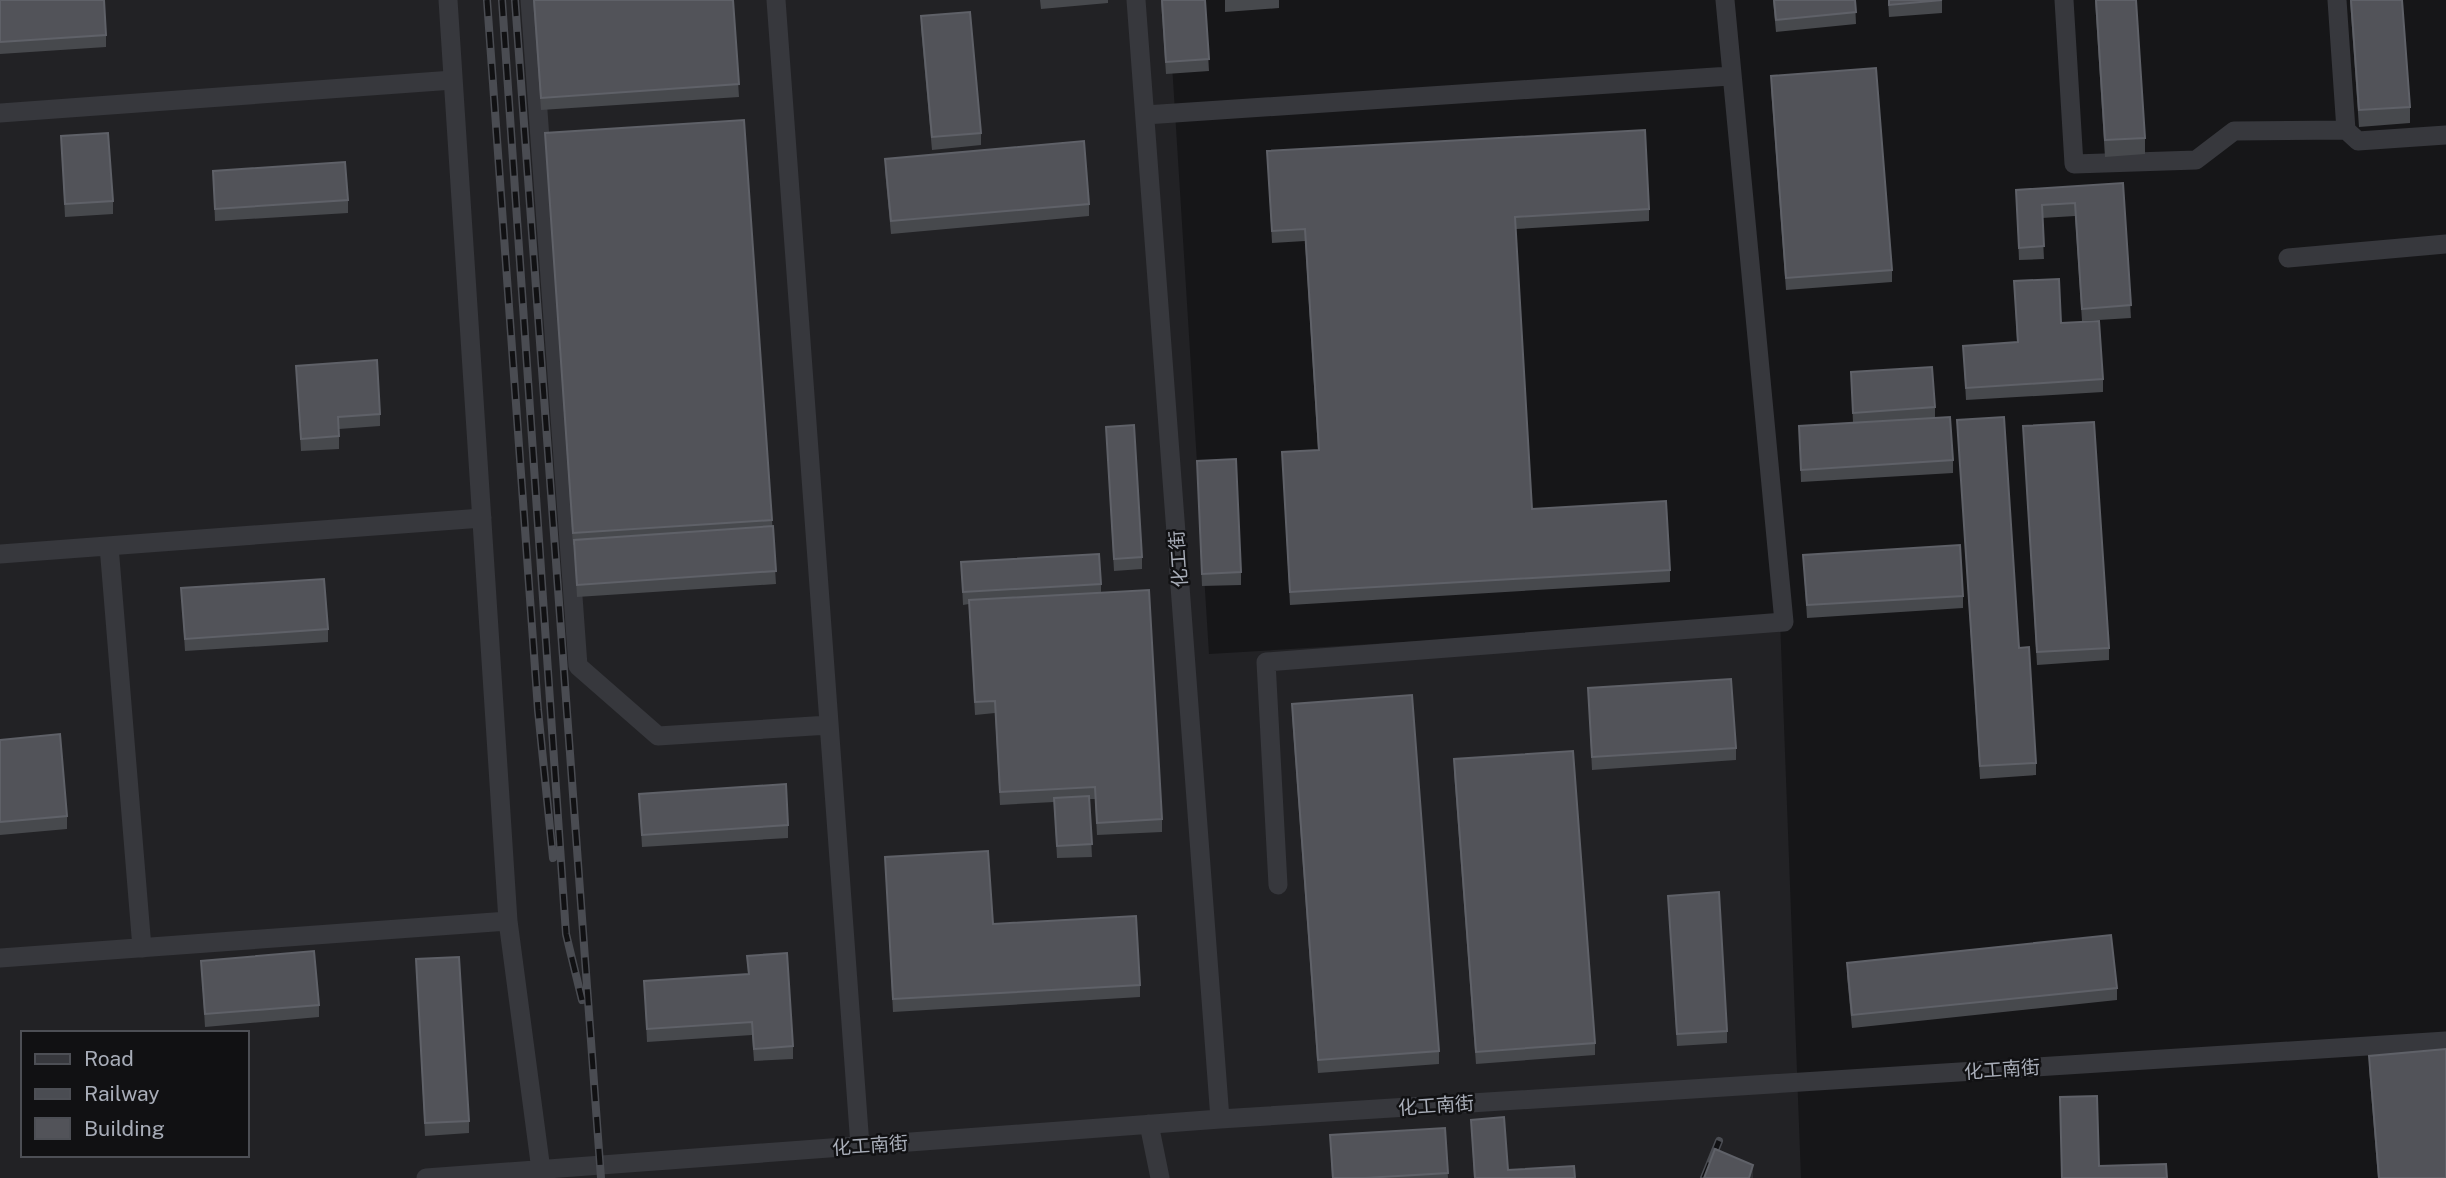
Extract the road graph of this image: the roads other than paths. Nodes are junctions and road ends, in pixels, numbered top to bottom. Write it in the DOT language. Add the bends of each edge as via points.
graph roads {
  1 [pos="448,0"];
  2 [pos="530,0"];
  3 [pos="776,0"];
  4 [pos="1136,0"];
  5 [pos="1725,0"];
  6 [pos="2064,0"];
  7 [pos="2337,0"];
  8 [pos="1730,76"];
  9 [pos="453,80"];
  10 [pos="0,113"];
  11 [pos="1145,115"];
  12 [pos="2346,130"];
  13 [pos="2446,135"];
  14 [pos="2446,244"];
  15 [pos="2288,258"];
  16 [pos="481,518"];
  17 [pos="108,546"];
  18 [pos="0,554"];
  19 [pos="830,725"];
  20 [pos="1278,885"];
  21 [pos="508,921"];
  22 [pos="142,948"];
  23 [pos="0,958"];
  24 [pos="2446,1041"];
  25 [pos="1220,1119"];
  26 [pos="1149,1124"];
  27 [pos="860,1146"];
  28 [pos="541,1170"];
  29 [pos="426,1178"];
  30 [pos="1160,1178"];
  1 -- 9 [label="street"];
  2 -- 19 [label="street" via="578,666 658,736"];
  3 -- 19 [label="street"];
  4 -- 11 [label="street, 化工街"];
  5 -- 8 [label="street"];
  6 -- 12 [label="street" via="2074,164 2196,160 2234,131"];
  7 -- 12 [label="street"];
  8 -- 11 [label="street"];
  8 -- 20 [label="street" via="1784,622 1266,662"];
  9 -- 10 [label="street"];
  9 -- 16 [label="street"];
  11 -- 25 [label="street, 化工街"];
  12 -- 13 [label="street" via="2358,141"];
  14 -- 15 [label="street"];
  16 -- 17 [label="street"];
  16 -- 21 [label="street"];
  17 -- 18 [label="street"];
  17 -- 22 [label="street"];
  19 -- 27 [label="street"];
  21 -- 22 [label="street"];
  21 -- 28 [label="street"];
  22 -- 23 [label="street"];
  24 -- 25 [label="street, 化工南街"];
  25 -- 26 [label="street, 化工南街"];
  26 -- 27 [label="street, 化工南街"];
  26 -- 30 [label="street"];
  27 -- 28 [label="street, 化工南街"];
  28 -- 29 [label="street, 化工南街"];
}
